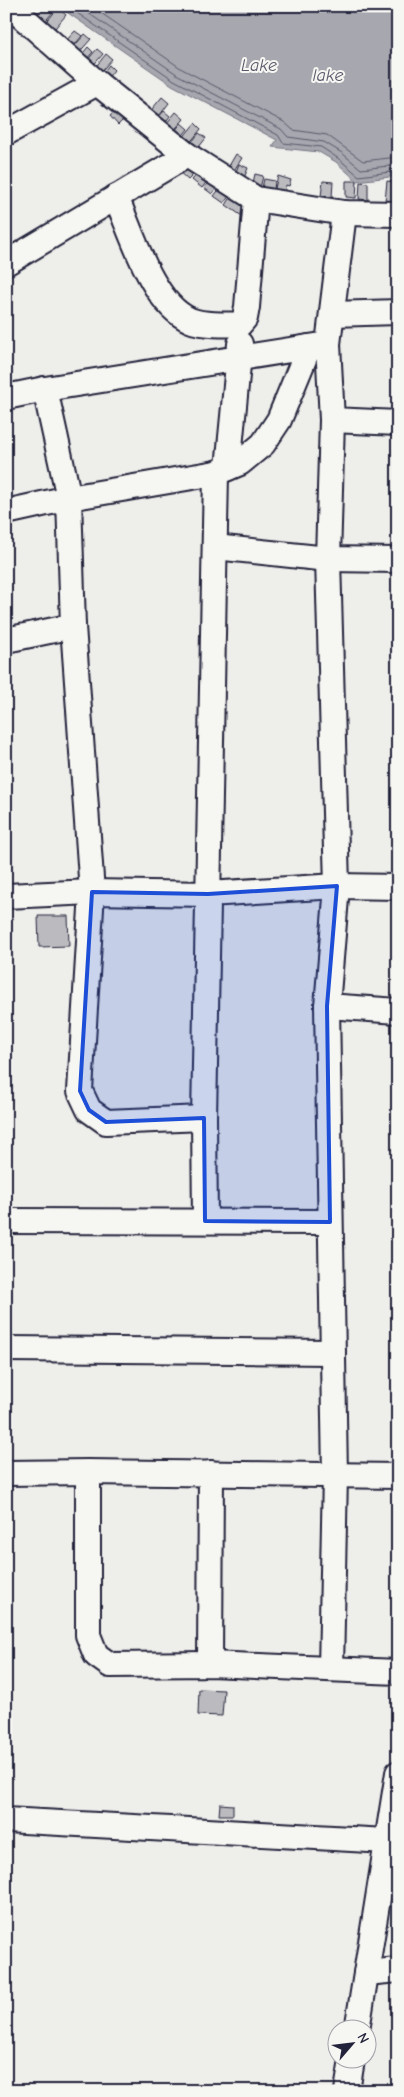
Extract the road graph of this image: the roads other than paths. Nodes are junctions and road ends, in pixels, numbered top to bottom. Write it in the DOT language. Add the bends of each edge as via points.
graph roads {
  1 [pos="10,6"];
  2 [pos="97,82"];
  3 [pos="6,133"];
  4 [pos="187,155"];
  5 [pos="116,197"];
  6 [pos="256,199"];
  7 [pos="344,213"];
  8 [pos="398,214"];
  9 [pos="6,263"];
  10 [pos="398,312"];
  11 [pos="332,314"];
  12 [pos="240,324"];
  13 [pos="318,346"];
  14 [pos="240,358"];
  15 [pos="45,389"];
  16 [pos="6,397"];
  17 [pos="332,420"];
  18 [pos="398,423"];
  19 [pos="222,471"];
  20 [pos="69,498"];
  21 [pos="6,512"];
  22 [pos="215,547"];
  23 [pos="328,559"];
  24 [pos="398,560"];
  25 [pos="73,626"];
  26 [pos="6,640"];
  27 [pos="337,886"];
  28 [pos="398,887"];
  29 [pos="92,892"];
  30 [pos="208,894"];
  31 [pos="6,896"];
  32 [pos="327,1006"];
  33 [pos="398,1011"];
  34 [pos="204,1118"];
  35 [pos="6,1221"];
  36 [pos="205,1221"];
  37 [pos="330,1222"];
  38 [pos="6,1349"];
  39 [pos="333,1352"];
  40 [pos="88,1472"];
  41 [pos="6,1473"];
  42 [pos="210,1473"];
  43 [pos="335,1475"];
  44 [pos="398,1476"];
  45 [pos="210,1664"];
  46 [pos="331,1669"];
  47 [pos="398,1672"];
  48 [pos="398,1773"];
  49 [pos="6,1820"];
  50 [pos="392,1841"];
  51 [pos="398,1970"];
  52 [pos="366,1973"];
  53 [pos="359,2020"];
  54 [pos="350,2070"];
  55 [pos="347,2091"];
  1 -- 2 [label="street"];
  2 -- 3 [label="street"];
  2 -- 4 [label="street"];
  4 -- 5 [label="street"];
  4 -- 6 [label="street"];
  5 -- 9 [label="street"];
  5 -- 12 [label="street" via="153,284 166,302 190,320"];
  6 -- 7 [label="street"];
  6 -- 12 [label="street" via="247,308"];
  7 -- 8 [label="street"];
  7 -- 11 [label="street"];
  10 -- 11 [label="street"];
  11 -- 13 [label="street"];
  12 -- 14 [label="street"];
  13 -- 14 [label="street"];
  13 -- 17 [label="street"];
  13 -- 19 [label="street" via="263,444 240,463"];
  14 -- 15 [label="street"];
  14 -- 19 [label="street"];
  15 -- 16 [label="street"];
  15 -- 20 [label="street"];
  17 -- 18 [label="street"];
  17 -- 23 [label="street"];
  19 -- 20 [label="street"];
  19 -- 22 [label="street"];
  20 -- 21 [label="street"];
  20 -- 25 [label="street"];
  22 -- 23 [label="street"];
  22 -- 30 [label="street"];
  23 -- 24 [label="street"];
  23 -- 27 [label="street"];
  25 -- 26 [label="street"];
  25 -- 29 [label="street"];
  27 -- 28 [label="street"];
  27 -- 30 [label="street"];
  27 -- 32 [label="street"];
  29 -- 30 [label="street"];
  29 -- 31 [label="street"];
  29 -- 34 [label="street" via="80,1091 89,1110 106,1122"];
  30 -- 34 [label="street"];
  32 -- 33 [label="street"];
  32 -- 37 [label="street"];
  34 -- 36 [label="street"];
  35 -- 36 [label="street"];
  36 -- 37 [label="street"];
  37 -- 39 [label="street"];
  38 -- 39 [label="street"];
  39 -- 43 [label="street"];
  40 -- 41 [label="street"];
  40 -- 42 [label="street"];
  40 -- 45 [label="street" via="88,1635 96,1655 110,1665"];
  42 -- 43 [label="street"];
  42 -- 45 [label="street"];
  43 -- 44 [label="street"];
  43 -- 46 [label="street"];
  45 -- 46 [label="street"];
  46 -- 47 [label="street"];
  48 -- 50 [label="street"];
  49 -- 50 [label="street"];
  50 -- 52 [label="street"];
  51 -- 52 [label="street"];
  52 -- 53 [label="street"];
  54 -- 55 [label="street"];
}
